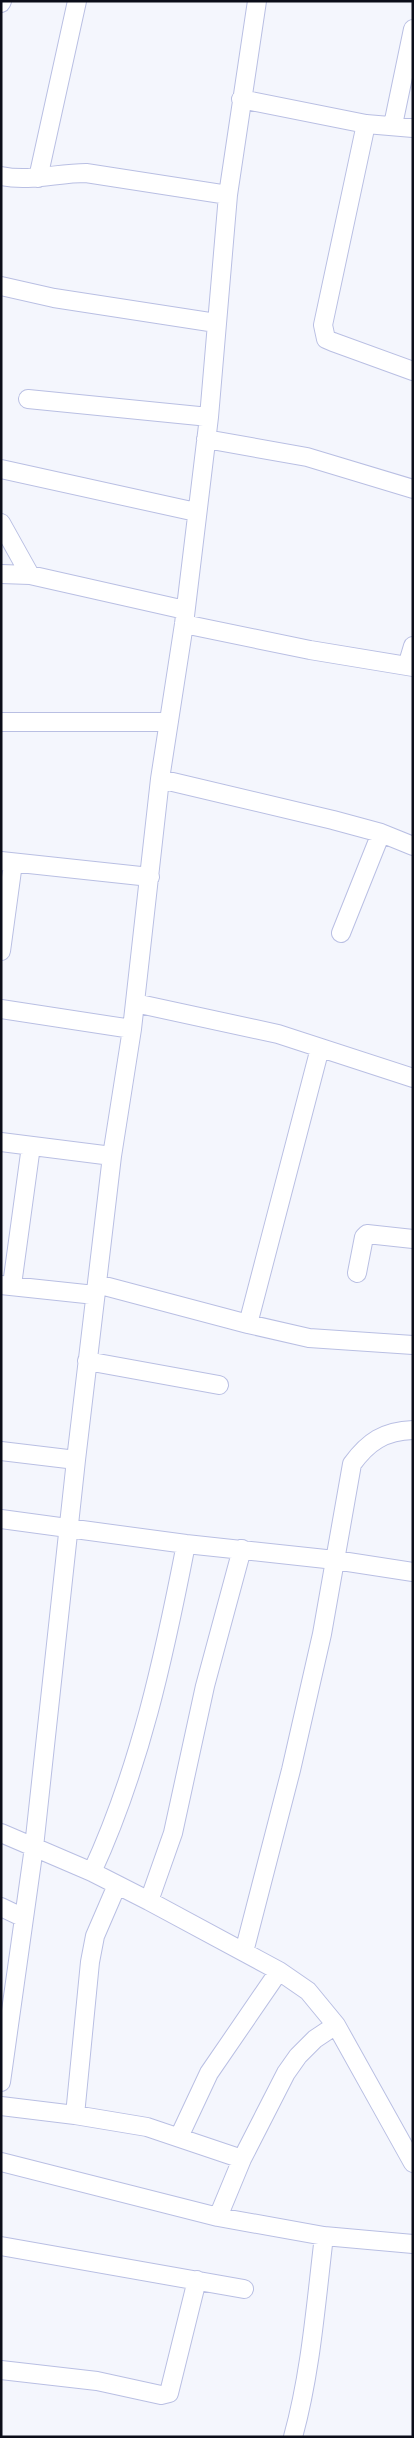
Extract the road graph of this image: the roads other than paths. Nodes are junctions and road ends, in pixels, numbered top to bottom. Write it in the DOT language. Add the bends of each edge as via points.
graph roads {
  1 [pos="77,1"];
  2 [pos="256,1"];
  3 [pos="413,29"];
  4 [pos="241,99"];
  5 [pos="366,124"];
  6 [pos="393,126"];
  7 [pos="413,128"];
  8 [pos="1,176"];
  9 [pos="38,178"];
  10 [pos="228,195"];
  11 [pos="1,286"];
  12 [pos="216,324"];
  13 [pos="413,371"];
  14 [pos="28,399"];
  15 [pos="209,416"];
  16 [pos="206,439"];
  17 [pos="1,469"];
  18 [pos="413,488"];
  19 [pos="196,512"];
  20 [pos="1,523"];
  21 [pos="1,574"];
  22 [pos="30,575"];
  23 [pos="185,617"];
  24 [pos="413,646"];
  25 [pos="410,666"];
  26 [pos="1,722"];
  27 [pos="169,722"];
  28 [pos="160,779"];
  29 [pos="381,833"];
  30 [pos="413,846"];
  31 [pos="7,862"];
  32 [pos="150,877"];
  33 [pos="341,934"];
  34 [pos="1,951"];
  35 [pos="135,1003"];
  36 [pos="1,1009"];
  37 [pos="132,1029"];
  38 [pos="320,1048"];
  39 [pos="413,1078"];
  40 [pos="1,1142"];
  41 [pos="31,1146"];
  42 [pos="112,1156"];
  43 [pos="413,1239"];
  44 [pos="356,1273"];
  45 [pos="7,1285"];
  46 [pos="96,1290"];
  47 [pos="248,1324"];
  48 [pos="413,1345"];
  49 [pos="87,1362"];
  50 [pos="219,1385"];
  51 [pos="413,1430"];
  52 [pos="1,1451"];
  53 [pos="76,1460"];
  54 [pos="1,1519"];
  55 [pos="70,1527"];
  56 [pos="186,1544"];
  57 [pos="242,1549"];
  58 [pos="335,1560"];
  59 [pos="413,1572"];
  60 [pos="1,1833"];
  61 [pos="34,1847"];
  62 [pos="92,1872"];
  63 [pos="117,1885"];
  64 [pos="150,1902"];
  65 [pos="1,1907"];
  66 [pos="24,1918"];
  67 [pos="244,1952"];
  68 [pos="279,1971"];
  69 [pos="336,2025"];
  70 [pos="4,2043"];
  71 [pos="1,2082"];
  72 [pos="1,2106"];
  73 [pos="75,2115"];
  74 [pos="179,2137"];
  75 [pos="242,2159"];
  76 [pos="1,2162"];
  77 [pos="413,2163"];
  78 [pos="218,2217"];
  79 [pos="324,2236"];
  80 [pos="413,2244"];
  81 [pos="1,2246"];
  82 [pos="197,2280"];
  83 [pos="244,2288"];
  84 [pos="1,2370"];
  85 [pos="293,2437"];
  1 -- 9 [label="street"];
  2 -- 4 [label="street"];
  3 -- 6 [label="street"];
  4 -- 5 [label="street"];
  4 -- 10 [label="street"];
  5 -- 6 [label="street"];
  5 -- 13 [label="street" via="322,325 323,333 333,342"];
  6 -- 7 [label="street"];
  8 -- 9 [label="street" via="19,180"];
  9 -- 10 [label="street" via="67,172 86,173"];
  10 -- 12 [label="street"];
  11 -- 12 [label="street" via="54,298"];
  12 -- 15 [label="street"];
  14 -- 15 [label="street"];
  15 -- 16 [label="street"];
  16 -- 18 [label="street" via="307,457"];
  16 -- 19 [label="street"];
  17 -- 19 [label="street"];
  19 -- 23 [label="street"];
  20 -- 22 [label="street"];
  21 -- 22 [label="street"];
  22 -- 23 [label="street"];
  23 -- 25 [label="street" via="310,650"];
  23 -- 27 [label="street"];
  24 -- 25 [label="street"];
  26 -- 27 [label="street"];
  27 -- 28 [label="street"];
  28 -- 29 [label="street"];
  28 -- 32 [label="street"];
  29 -- 30 [label="street"];
  29 -- 33 [label="street"];
  31 -- 32 [label="street"];
  31 -- 34 [label="street"];
  32 -- 35 [label="street"];
  35 -- 37 [label="street"];
  35 -- 38 [label="street" via="278,1034"];
  36 -- 37 [label="street"];
  37 -- 42 [label="street"];
  38 -- 39 [label="street"];
  38 -- 47 [label="street"];
  40 -- 41 [label="street"];
  41 -- 42 [label="street"];
  41 -- 45 [label="street"];
  42 -- 46 [label="street"];
  43 -- 44 [label="street" via="367,1234"];
  45 -- 46 [label="street"];
  46 -- 47 [label="street"];
  46 -- 49 [label="street"];
  47 -- 48 [label="street" via="309,1338"];
  49 -- 50 [label="street"];
  49 -- 53 [label="street"];
  51 -- 58 [label="street" via="389,1433 365,1446 352,1464"];
  52 -- 53 [label="street"];
  53 -- 55 [label="street"];
  54 -- 55 [label="street"];
  55 -- 56 [label="street"];
  55 -- 61 [label="street"];
  56 -- 57 [label="street"];
  56 -- 62 [label="street" via="153,1701 111,1830"];
  57 -- 58 [label="street"];
  57 -- 64 [label="street" via="205,1686 173,1833"];
  58 -- 59 [label="street"];
  58 -- 67 [label="street" via="293,1760"];
  60 -- 61 [label="street"];
  61 -- 62 [label="street"];
  61 -- 66 [label="street"];
  62 -- 63 [label="street"];
  63 -- 64 [label="street"];
  63 -- 73 [label="street" via="95,1936 90,1962"];
  64 -- 67 [label="street"];
  65 -- 66 [label="street"];
  66 -- 70 [label="street"];
  67 -- 68 [label="street"];
  68 -- 69 [label="street" via="308,1992"];
  68 -- 74 [label="street" via="210,2073"];
  69 -- 75 [label="street" via="298,2056"];
  69 -- 77 [label="street"];
  70 -- 71 [label="street"];
  72 -- 73 [label="street"];
  73 -- 74 [label="street" via="147,2127"];
  74 -- 75 [label="street"];
  75 -- 78 [label="street"];
  76 -- 78 [label="street"];
  78 -- 79 [label="street"];
  79 -- 80 [label="street"];
  79 -- 85 [label="street" via="314,2322"];
  81 -- 82 [label="street"];
  82 -- 83 [label="street"];
  82 -- 84 [label="street" via="168,2393 161,2395 97,2381"];
}
